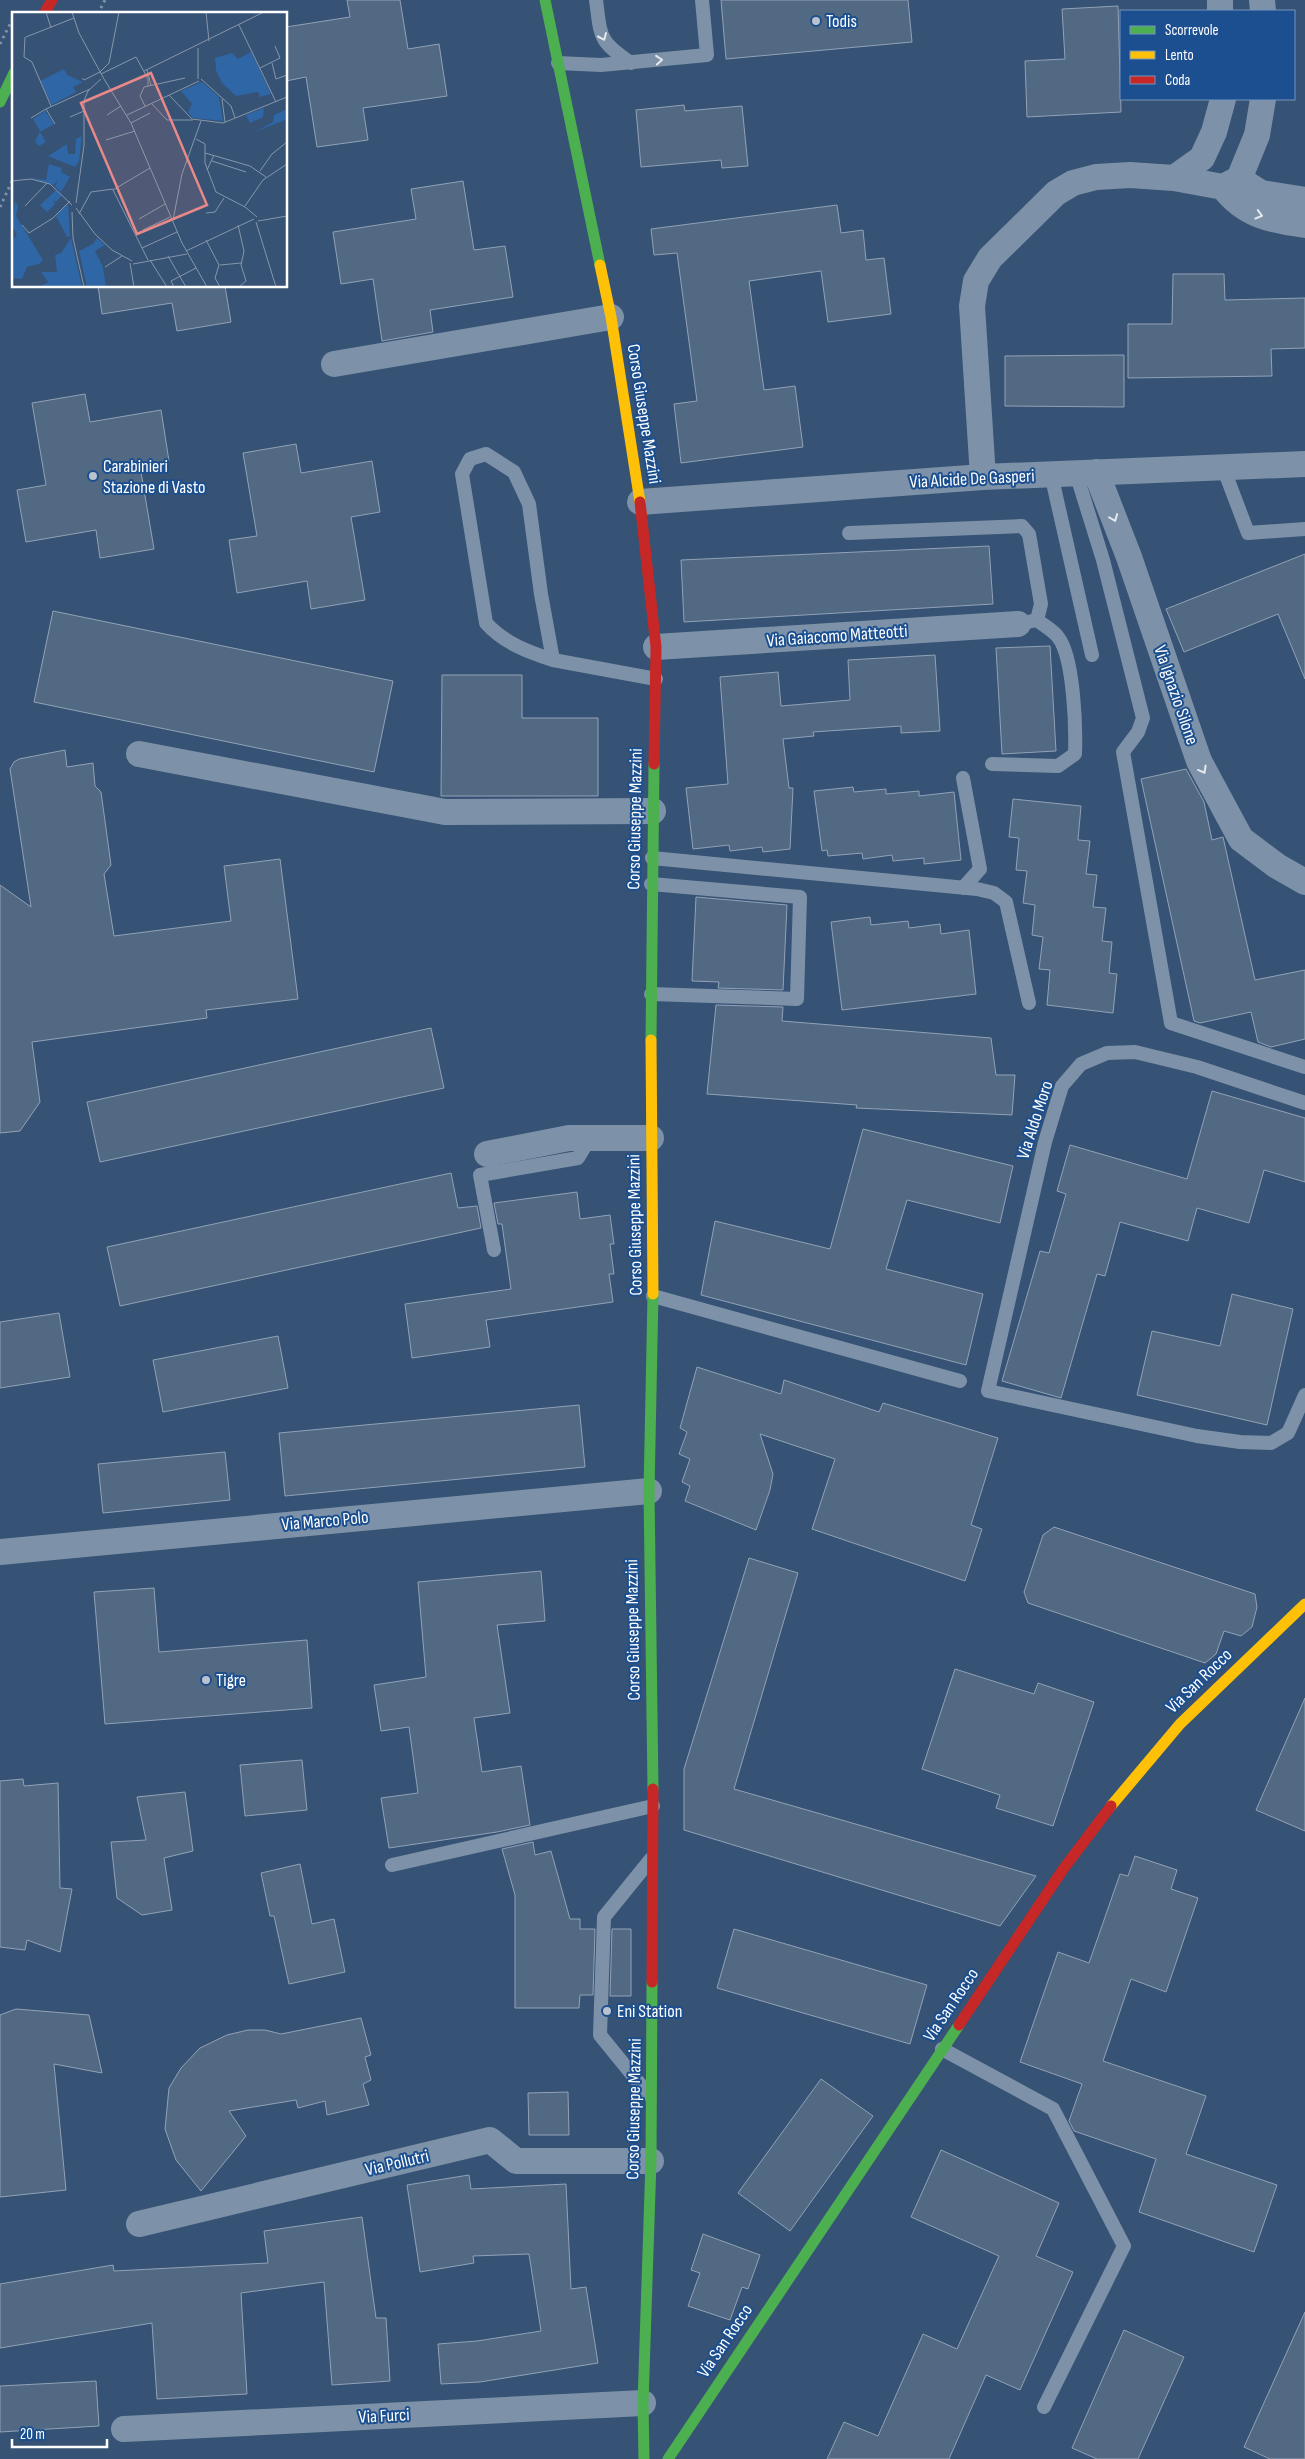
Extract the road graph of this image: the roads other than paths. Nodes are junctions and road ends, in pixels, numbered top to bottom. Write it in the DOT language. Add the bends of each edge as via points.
graph roads {
  1 [pos="52,0"];
  2 [pos="544,0"];
  3 [pos="596,0"];
  4 [pos="702,0"];
  5 [pos="45,12"];
  6 [pos="558,63"];
  7 [pos="631,63"];
  8 [pos="12,77"];
  9 [pos="1223,100"];
  10 [pos="1263,100"];
  11 [pos="0,102"];
  12 [pos="1174,178"];
  13 [pos="1231,183"];
  14 [pos="1305,200"];
  15 [pos="1305,225"];
  16 [pos="611,317"];
  17 [pos="334,364"];
  18 [pos="1305,464"];
  19 [pos="1223,467"];
  20 [pos="1074,473"];
  21 [pos="983,477"];
  22 [pos="640,502"];
  23 [pos="1305,529"];
  24 [pos="849,533"];
  25 [pos="1027,622"];
  26 [pos="656,647"];
  27 [pos="1092,655"];
  28 [pos="553,660"];
  29 [pos="656,679"];
  30 [pos="138,754"];
  31 [pos="992,764"];
  32 [pos="963,778"];
  33 [pos="653,811"];
  34 [pos="652,858"];
  35 [pos="1305,882"];
  36 [pos="652,884"];
  37 [pos="963,888"];
  38 [pos="650,994"];
  39 [pos="1029,1003"];
  40 [pos="1305,1067"];
  41 [pos="1305,1102"];
  42 [pos="590,1138"];
  43 [pos="651,1138"];
  44 [pos="487,1154"];
  45 [pos="494,1250"];
  46 [pos="654,1296"];
  47 [pos="960,1381"];
  48 [pos="1305,1395"];
  49 [pos="649,1492"];
  50 [pos="0,1552"];
  51 [pos="1305,1604"];
  52 [pos="653,1806"];
  53 [pos="653,1857"];
  54 [pos="392,1865"];
  55 [pos="942,2049"];
  56 [pos="652,2098"];
  57 [pos="651,2161"];
  58 [pos="139,2224"];
  59 [pos="643,2403"];
  60 [pos="1044,2407"];
  61 [pos="124,2429"];
  62 [pos="644,2459"];
  63 [pos="668,2459"];
  1 -- 5 [label="main road"];
  2 -- 6 [label="main road, Corso Giuseppe Mazzini"];
  3 -- 7 [label="lane, one-way" via="601,36 609,48"];
  7 -- 4 [label="lane, one-way" via="707,56"];
  6 -- 7 [label="lane"];
  6 -- 16 [label="main road, Corso Giuseppe Mazzini"];
  8 -- 11 [label="main road"];
  9 -- 12 [label="street" via="1214,132 1202,158"];
  10 -- 13 [label="street" via="1257,135 1245,170"];
  12 -- 13 [label="street"];
  12 -- 21 [label="street" via="1130,175 1096,177 1072,183 1056,192 997,252 976,281 972,306"];
  13 -- 14 [label="street"];
  13 -- 15 [label="street, one-way" via="1233,201 1253,214"];
  16 -- 17 [label="street"];
  16 -- 22 [label="main road, Corso Giuseppe Mazzini"];
  18 -- 19 [label="street, Via Alcide De Gasperi"];
  19 -- 20 [label="street, Via Alcide De Gasperi"];
  19 -- 23 [label="lane" via="1248,533"];
  20 -- 21 [label="street, Via Alcide De Gasperi"];
  20 -- 27 [label="lane"];
  20 -- 35 [label="street, Via Ignazio Silone, one-way" via="1129,557 1199,761 1241,838 1277,866"];
  20 -- 40 [label="lane" via="1103,560 1143,718 1138,732 1123,752 1171,1023"];
  21 -- 22 [label="street, Via Alcide De Gasperi"];
  22 -- 26 [label="main road, Corso Giuseppe Mazzini"];
  24 -- 25 [label="lane" via="1022,526 1029,534 1041,604"];
  25 -- 26 [label="street, Via Gaiacomo Matteotti"];
  25 -- 31 [label="lane" via="1058,637 1067,658 1077,723 1075,754 1058,766"];
  26 -- 29 [label="main road, Corso Giuseppe Mazzini"];
  28 -- 28 [label="lane" via="529,504 514,472 486,454 470,459 462,474 486,623 499,637"];
  28 -- 29 [label="lane"];
  29 -- 33 [label="main road, Corso Giuseppe Mazzini"];
  30 -- 33 [label="street" via="445,812"];
  32 -- 37 [label="lane" via="980,869"];
  33 -- 34 [label="main road, Corso Giuseppe Mazzini"];
  34 -- 36 [label="main road, Corso Giuseppe Mazzini"];
  34 -- 37 [label="lane"];
  36 -- 38 [label="main road, Corso Giuseppe Mazzini"];
  36 -- 38 [label="lane" via="800,897 798,999"];
  37 -- 39 [label="lane" via="994,893 1006,902"];
  38 -- 43 [label="main road, Corso Giuseppe Mazzini"];
  41 -- 48 [label="lane, Via Aldo Moro" via="1197,1067 1135,1052 1107,1053 1081,1064 1062,1086 1045,1142 988,1391 1197,1436 1271,1443 1288,1434"];
  42 -- 43 [label="street"];
  42 -- 44 [label="street" via="569,1138"];
  42 -- 45 [label="lane" via="578,1158 480,1175"];
  43 -- 46 [label="main road, Corso Giuseppe Mazzini"];
  46 -- 47 [label="lane"];
  46 -- 49 [label="main road, Corso Giuseppe Mazzini"];
  49 -- 50 [label="street, Via Marco Polo"];
  49 -- 52 [label="main road, Corso Giuseppe Mazzini"];
  51 -- 55 [label="main road, Via San Rocco" via="1180,1724 1113,1803 1064,1868"];
  52 -- 53 [label="main road, Corso Giuseppe Mazzini"];
  52 -- 54 [label="lane"];
  53 -- 56 [label="main road, Corso Giuseppe Mazzini"];
  53 -- 56 [label="lane" via="604,1917 600,2035"];
  55 -- 60 [label="lane" via="1053,2109 1124,2246"];
  55 -- 63 [label="main road, Via San Rocco"];
  56 -- 57 [label="main road, Corso Giuseppe Mazzini"];
  57 -- 58 [label="street, Via Pollutri" via="516,2161 490,2140"];
  57 -- 59 [label="main road, Corso Giuseppe Mazzini"];
  59 -- 61 [label="street, Via Furci"];
  59 -- 62 [label="main road, Corso Giuseppe Mazzini"];
}
